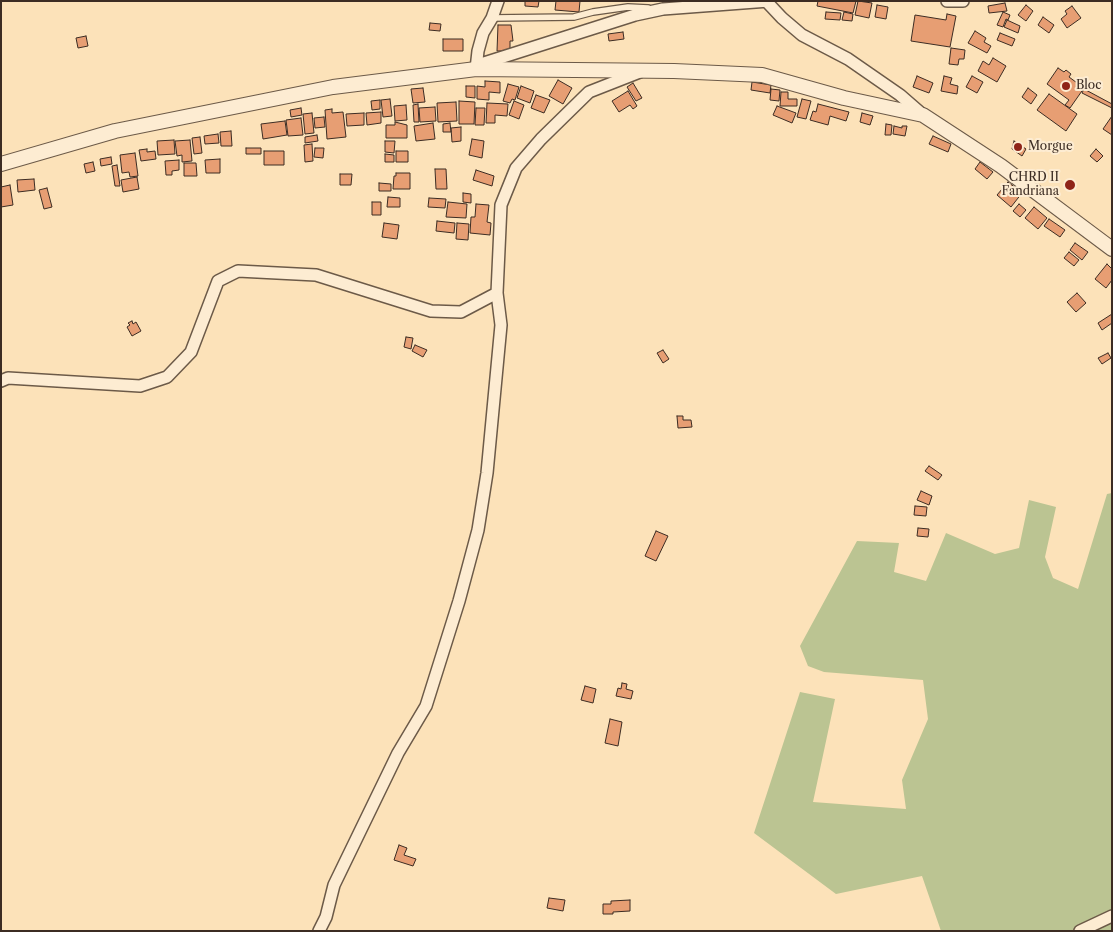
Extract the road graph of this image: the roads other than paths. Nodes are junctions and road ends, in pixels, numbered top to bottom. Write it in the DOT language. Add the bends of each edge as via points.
graph roads {
  1 [pos="498,1"];
  2 [pos="947,1"];
  3 [pos="963,1"];
  4 [pos="767,2"];
  5 [pos="663,9"];
  6 [pos="492,18"];
  7 [pos="476,69"];
  8 [pos="644,70"];
  9 [pos="923,115"];
  10 [pos="1,164"];
  11 [pos="1112,249"];
  12 [pos="497,294"];
  13 [pos="1,381"];
  14 [pos="1112,916"];
  15 [pos="318,931"];
  16 [pos="1080,931"];
  1 -- 6 [label="street"];
  2 -- 3 [label="street"];
  4 -- 5 [label="street"];
  4 -- 9 [label="street" via="802,35 848,59"];
  5 -- 6 [label="lane" via="628,7 574,17"];
  5 -- 7 [label="street" via="484,63"];
  6 -- 7 [label="street" via="483,33"];
  7 -- 8 [label="street"];
  7 -- 10 [label="street" via="333,86 115,131"];
  8 -- 9 [label="street" via="762,74 844,98"];
  8 -- 12 [label="street" via="589,92 516,168 501,205"];
  9 -- 11 [label="street" via="1001,166"];
  12 -- 13 [label="street" via="461,312 430,311 316,275 238,271 218,281 191,352 167,377 140,386 8,378"];
  12 -- 15 [label="street" via="502,325 487,474 478,530 459,601 426,706 398,753 334,885 326,917"];
  14 -- 16 [label="street"];
}
